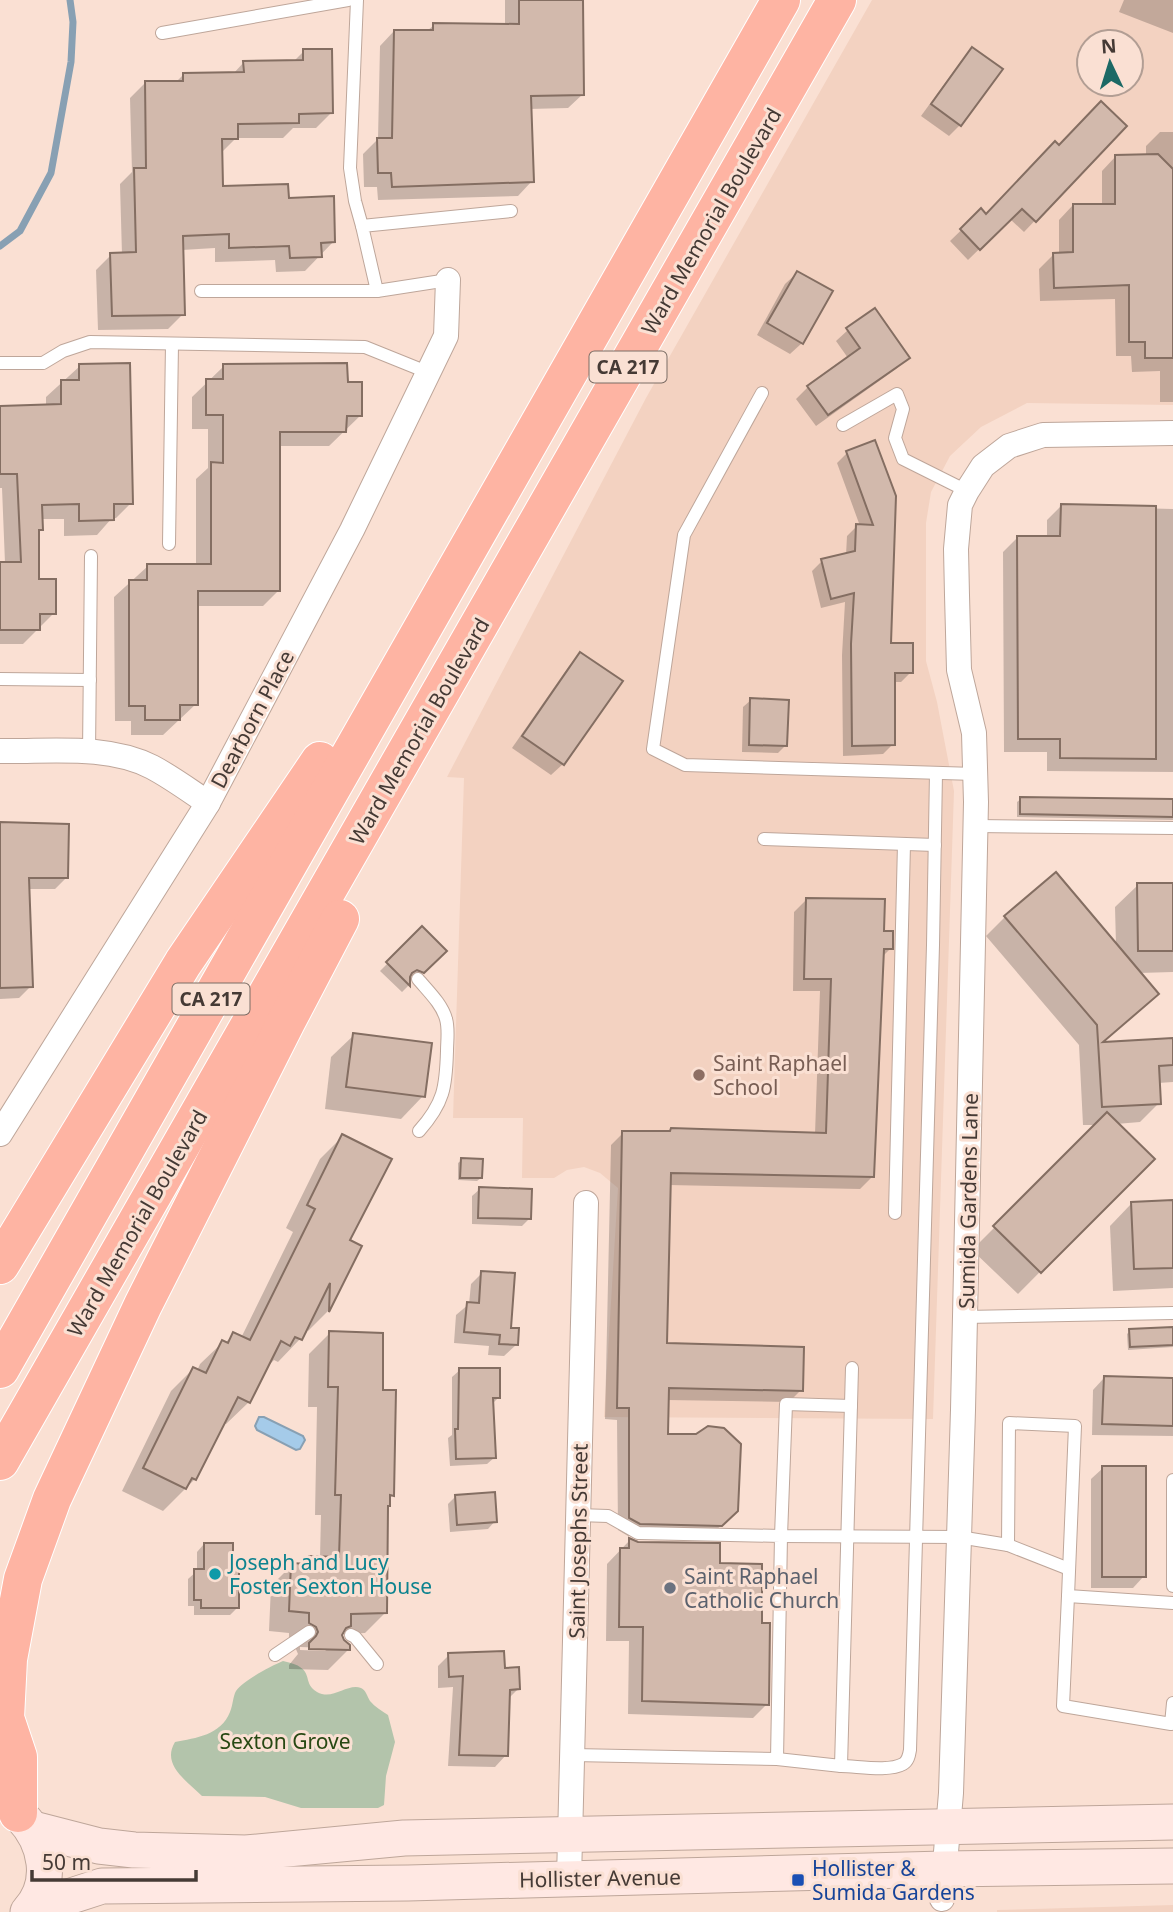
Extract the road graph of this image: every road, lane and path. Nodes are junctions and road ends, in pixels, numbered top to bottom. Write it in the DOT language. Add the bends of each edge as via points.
graph roads {
  1 [pos="348,0"];
  2 [pos="357,0"];
  3 [pos="781,0"];
  4 [pos="838,0"];
  5 [pos="162,33"];
  6 [pos="511,211"];
  7 [pos="362,226"];
  8 [pos="448,280"];
  9 [pos="201,291"];
  10 [pos="377,291"];
  11 [pos="172,344"];
  12 [pos="0,363"];
  13 [pos="427,372"];
  14 [pos="762,393"];
  15 [pos="843,425"];
  16 [pos="1173,433"];
  17 [pos="963,498"];
  18 [pos="169,544"];
  19 [pos="91,556"];
  20 [pos="422,629"];
  21 [pos="0,679"];
  22 [pos="90,680"];
  23 [pos="418,733"];
  24 [pos="0,751"];
  25 [pos="89,752"];
  26 [pos="936,773"];
  27 [pos="975,774"];
  28 [pos="208,803"];
  29 [pos="976,826"];
  30 [pos="1173,828"];
  31 [pos="764,839"];
  32 [pos="904,844"];
  33 [pos="934,845"];
  34 [pos="418,979"];
  35 [pos="419,1131"];
  36 [pos="0,1134"];
  37 [pos="586,1203"];
  38 [pos="895,1213"];
  39 [pos="0,1265"];
  40 [pos="1173,1313"];
  41 [pos="965,1317"];
  42 [pos="852,1368"];
  43 [pos="0,1369"];
  44 [pos="851,1406"];
  45 [pos="0,1461"];
  46 [pos="1173,1480"];
  47 [pos="578,1515"];
  48 [pos="1173,1518"];
  49 [pos="781,1536"];
  50 [pos="848,1537"];
  51 [pos="916,1538"];
  52 [pos="959,1538"];
  53 [pos="1008,1545"];
  54 [pos="1069,1569"];
  55 [pos="1173,1586"];
  56 [pos="1068,1596"];
  57 [pos="1173,1603"];
  58 [pos="309,1632"];
  59 [pos="351,1635"];
  60 [pos="275,1655"];
  61 [pos="377,1664"];
  62 [pos="1173,1703"];
  63 [pos="573,1755"];
  64 [pos="777,1759"];
  65 [pos="841,1766"];
  66 [pos="17,1815"];
  67 [pos="1173,1822"];
  68 [pos="948,1826"];
  69 [pos="570,1836"];
  70 [pos="1173,1866"];
  71 [pos="569,1879"];
  72 [pos="943,1884"];
  73 [pos="30,1910"];
  1 -- 5 [label="lane"];
  2 -- 7 [label="lane" via="350,168"];
  3 -- 20 [label="highway, CA 217"];
  4 -- 23 [label="highway, Ward Memorial Boulevard / CA 217"];
  6 -- 7 [label="lane"];
  7 -- 10 [label="lane"];
  8 -- 10 [label="lane"];
  8 -- 13 [label="street, Dearborn Place" via="446,336"];
  9 -- 10 [label="lane"];
  11 -- 12 [label="lane" via="90,342 43,363"];
  11 -- 13 [label="lane" via="365,347"];
  11 -- 18 [label="lane"];
  13 -- 28 [label="street, Dearborn Place" via="352,530"];
  14 -- 26 [label="lane" via="684,535 653,749 685,765"];
  15 -- 17 [label="lane" via="897,394 903,409 895,438 903,459"];
  16 -- 17 [label="street" via="1043,435 1009,446 983,466"];
  17 -- 27 [label="street, Sumida Gardens Lane" via="956,549 959,670 974,733"];
  19 -- 22 [label="lane"];
  20 -- 39 [label="highway" via="347,721 183,963"];
  20 -- 43 [label="highway, CA 217"];
  21 -- 22 [label="lane"];
  22 -- 25 [label="lane"];
  23 -- 45 [label="highway, Ward Memorial Boulevard / CA 217"];
  23 -- 66 [label="highway" via="380,845 143,1306 52,1499 23,1579 8,1659 5,1718 18,1757"];
  24 -- 25 [label="street"];
  25 -- 28 [label="street" via="123,756 151,767"];
  26 -- 27 [label="lane"];
  26 -- 33 [label="lane"];
  27 -- 29 [label="street, Sumida Gardens Lane"];
  28 -- 36 [label="street, Dearborn Place"];
  29 -- 30 [label="lane"];
  29 -- 41 [label="street, Sumida Gardens Lane"];
  31 -- 32 [label="lane"];
  32 -- 33 [label="lane"];
  32 -- 38 [label="lane"];
  33 -- 51 [label="lane"];
  34 -- 35 [label="lane" via="447,1020 445,1090 435,1113"];
  37 -- 47 [label="street, Saint Josephs Street"];
  40 -- 41 [label="lane"];
  41 -- 52 [label="street, Sumida Gardens Lane"];
  42 -- 44 [label="lane"];
  44 -- 49 [label="lane" via="786,1404"];
  44 -- 50 [label="lane"];
  46 -- 48 [label="lane"];
  47 -- 49 [label="lane" via="608,1516 638,1533"];
  47 -- 63 [label="street, Saint Josephs Street"];
  48 -- 55 [label="lane"];
  49 -- 50 [label="lane"];
  49 -- 64 [label="lane"];
  50 -- 51 [label="lane"];
  50 -- 65 [label="lane"];
  51 -- 52 [label="lane"];
  51 -- 65 [label="lane" via="908,1760 891,1768"];
  52 -- 53 [label="lane"];
  52 -- 68 [label="street, Sumida Gardens Lane"];
  53 -- 54 [label="lane"];
  53 -- 54 [label="lane" via="1009,1423 1075,1426"];
  54 -- 56 [label="lane"];
  56 -- 57 [label="lane"];
  56 -- 62 [label="lane" via="1063,1706 1171,1724"];
  58 -- 60 [label="lane"];
  59 -- 61 [label="lane"];
  63 -- 64 [label="lane"];
  63 -- 69 [label="street, Saint Josephs Street"];
  64 -- 65 [label="lane"];
  66 -- 69 [label="main road, Hollister Avenue" via="99,1846 134,1850 246,1853 404,1838"];
  66 -- 73 [label="main road" via="43,1848 46,1869 42,1890"];
  67 -- 68 [label="main road, Hollister Avenue"];
  68 -- 69 [label="main road, Hollister Avenue"];
  68 -- 72 [label="street, Sumida Gardens Lane"];
  69 -- 71 [label="street, Saint Josephs Street"];
  70 -- 72 [label="main road, Hollister Avenue"];
  71 -- 72 [label="main road, Hollister Avenue"];
  71 -- 73 [label="main road, Hollister Avenue" via="102,1886"];
}
